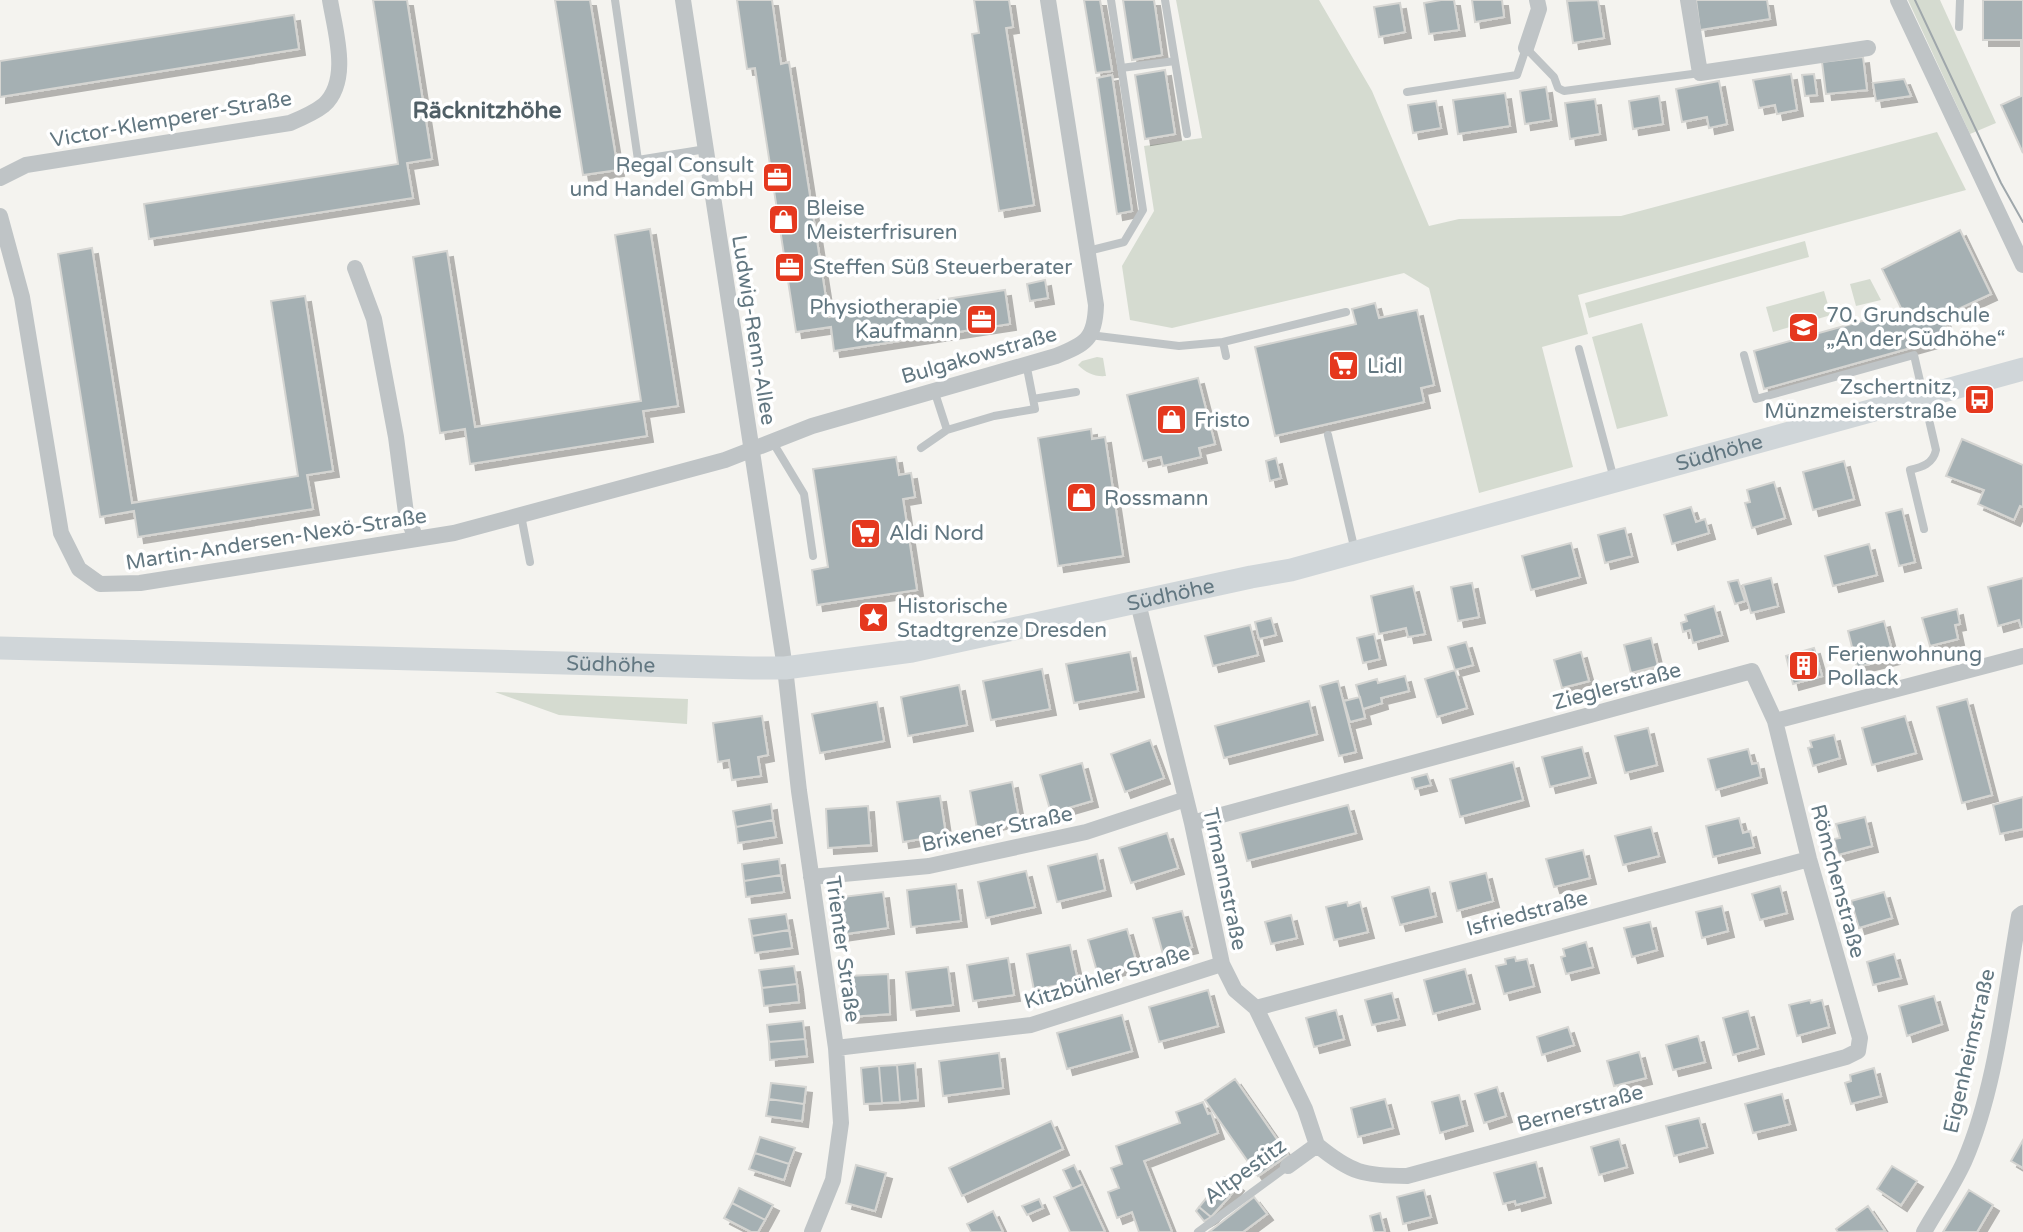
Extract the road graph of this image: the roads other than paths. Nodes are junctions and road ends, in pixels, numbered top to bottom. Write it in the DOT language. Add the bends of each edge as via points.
graph roads {
  1 [pos="330,0"];
  2 [pos="615,0"];
  3 [pos="683,0"];
  4 [pos="1048,0"];
  5 [pos="1111,0"];
  6 [pos="1165,0"];
  7 [pos="1537,0"];
  8 [pos="1688,0"];
  9 [pos="1898,0"];
  10 [pos="1960,0"];
  11 [pos="1959,27"];
  12 [pos="1526,48"];
  13 [pos="1868,48"];
  14 [pos="1175,61"];
  15 [pos="1121,68"];
  16 [pos="1700,73"];
  17 [pos="1407,92"];
  18 [pos="1187,134"];
  19 [pos="706,149"];
  20 [pos="0,178"];
  21 [pos="0,216"];
  22 [pos="1087,251"];
  23 [pos="2023,264"];
  24 [pos="355,268"];
  25 [pos="1346,312"];
  26 [pos="1090,335"];
  27 [pos="1223,342"];
  28 [pos="1579,349"];
  29 [pos="1744,355"];
  30 [pos="1226,356"];
  31 [pos="1026,363"];
  32 [pos="2023,369"];
  33 [pos="934,390"];
  34 [pos="1076,392"];
  35 [pos="1926,397"];
  36 [pos="1033,399"];
  37 [pos="947,430"];
  38 [pos="1328,435"];
  39 [pos="772,441"];
  40 [pos="921,448"];
  41 [pos="752,450"];
  42 [pos="1615,482"];
  43 [pos="521,515"];
  44 [pos="1924,529"];
  45 [pos="416,539"];
  46 [pos="1356,554"];
  47 [pos="813,556"];
  48 [pos="530,562"];
  49 [pos="1138,603"];
  50 [pos="0,648"];
  51 [pos="2023,656"];
  52 [pos="785,667"];
  53 [pos="1775,721"];
  54 [pos="1186,799"];
  55 [pos="1192,824"];
  56 [pos="1809,859"];
  57 [pos="811,877"];
  58 [pos="2023,913"];
  59 [pos="1222,964"];
  60 [pos="1256,1009"];
  61 [pos="836,1048"];
  62 [pos="1858,1051"];
  63 [pos="1317,1145"];
  64 [pos="1288,1166"];
  65 [pos="812,1232"];
  66 [pos="1199,1232"];
  67 [pos="1924,1232"];
  1 -- 20 [label="street, Victor-Klemperer-Straße" via="339,74 325,104 310,114 290,123 26,165"];
  2 -- 19 [label="lane" via="638,160"];
  3 -- 19 [label="street, Ludwig-Renn-Allee"];
  4 -- 22 [label="street"];
  5 -- 15 [label="lane"];
  6 -- 14 [label="lane"];
  7 -- 12 [label="street" via="1539,9"];
  8 -- 16 [label="street"];
  9 -- 23 [label="street"];
  10 -- 11 [label="lane"];
  12 -- 16 [label="lane" via="1564,91"];
  12 -- 17 [label="lane" via="1517,75"];
  13 -- 16 [label="street"];
  14 -- 15 [label="lane"];
  14 -- 18 [label="lane"];
  15 -- 22 [label="lane" via="1143,210 1124,242"];
  19 -- 41 [label="street, Ludwig-Renn-Allee"];
  21 -- 45 [label="street, Martin-Andersen-Nexö-Straße" via="22,297 61,533 79,569 100,584 140,583"];
  22 -- 26 [label="street" via="1096,305"];
  24 -- 45 [label="street" via="374,319 406,513"];
  25 -- 27 [label="lane"];
  26 -- 27 [label="lane" via="1179,345"];
  26 -- 31 [label="street, Bulgakowstraße" via="1077,348"];
  27 -- 30 [label="lane"];
  28 -- 42 [label="lane"];
  29 -- 35 [label="lane" via="1756,398 1914,355"];
  31 -- 33 [label="street, Bulgakowstraße"];
  31 -- 36 [label="lane"];
  32 -- 35 [label="street, Südhöhe"];
  33 -- 37 [label="lane"];
  33 -- 39 [label="street, Bulgakowstraße"];
  34 -- 36 [label="lane"];
  35 -- 42 [label="street, Südhöhe"];
  35 -- 44 [label="lane" via="1935,455 1927,464 1910,470"];
  36 -- 37 [label="lane" via="1035,409"];
  37 -- 40 [label="lane"];
  38 -- 46 [label="lane"];
  39 -- 41 [label="street, Bulgakowstraße"];
  39 -- 47 [label="lane" via="804,494"];
  41 -- 43 [label="street, Martin-Andersen-Nexö-Straße"];
  41 -- 52 [label="street, Ludwig-Renn-Allee"];
  42 -- 46 [label="street, Südhöhe"];
  43 -- 45 [label="street, Martin-Andersen-Nexö-Straße"];
  43 -- 48 [label="lane"];
  46 -- 49 [label="street, Südhöhe"];
  49 -- 52 [label="street, Südhöhe" via="912,651"];
  49 -- 54 [label="street, Tirmannstraße"];
  50 -- 52 [label="street, Südhöhe"];
  51 -- 53 [label="street"];
  52 -- 57 [label="street, Trienter Straße"];
  53 -- 55 [label="street, Zieglerstraße" via="1752,671"];
  53 -- 56 [label="street, Römchenstraße"];
  54 -- 55 [label="street, Tirmannstraße"];
  54 -- 57 [label="street, Brixener Straße" via="1086,832 942,863"];
  55 -- 59 [label="street, Tirmannstraße"];
  56 -- 60 [label="street, Isfriedstraße"];
  56 -- 62 [label="street, Römchenstraße" via="1860,1038"];
  57 -- 61 [label="street, Trienter Straße"];
  58 -- 67 [label="street, Eigenheimstraße" via="1980,1117 1963,1164"];
  59 -- 60 [label="street, Tirmannstraße" via="1236,990"];
  59 -- 61 [label="street, Kitzbühler Straße" via="1031,1025"];
  60 -- 63 [label="street, Tirmannstraße" via="1305,1109"];
  61 -- 65 [label="street, Trienter Straße" via="841,1124 834,1180"];
  62 -- 63 [label="street, Bernerstraße" via="1407,1176 1370,1176 1341,1165"];
  63 -- 64 [label="street, Altpestitz"];
  64 -- 66 [label="lane, Altpestitz"];
}
